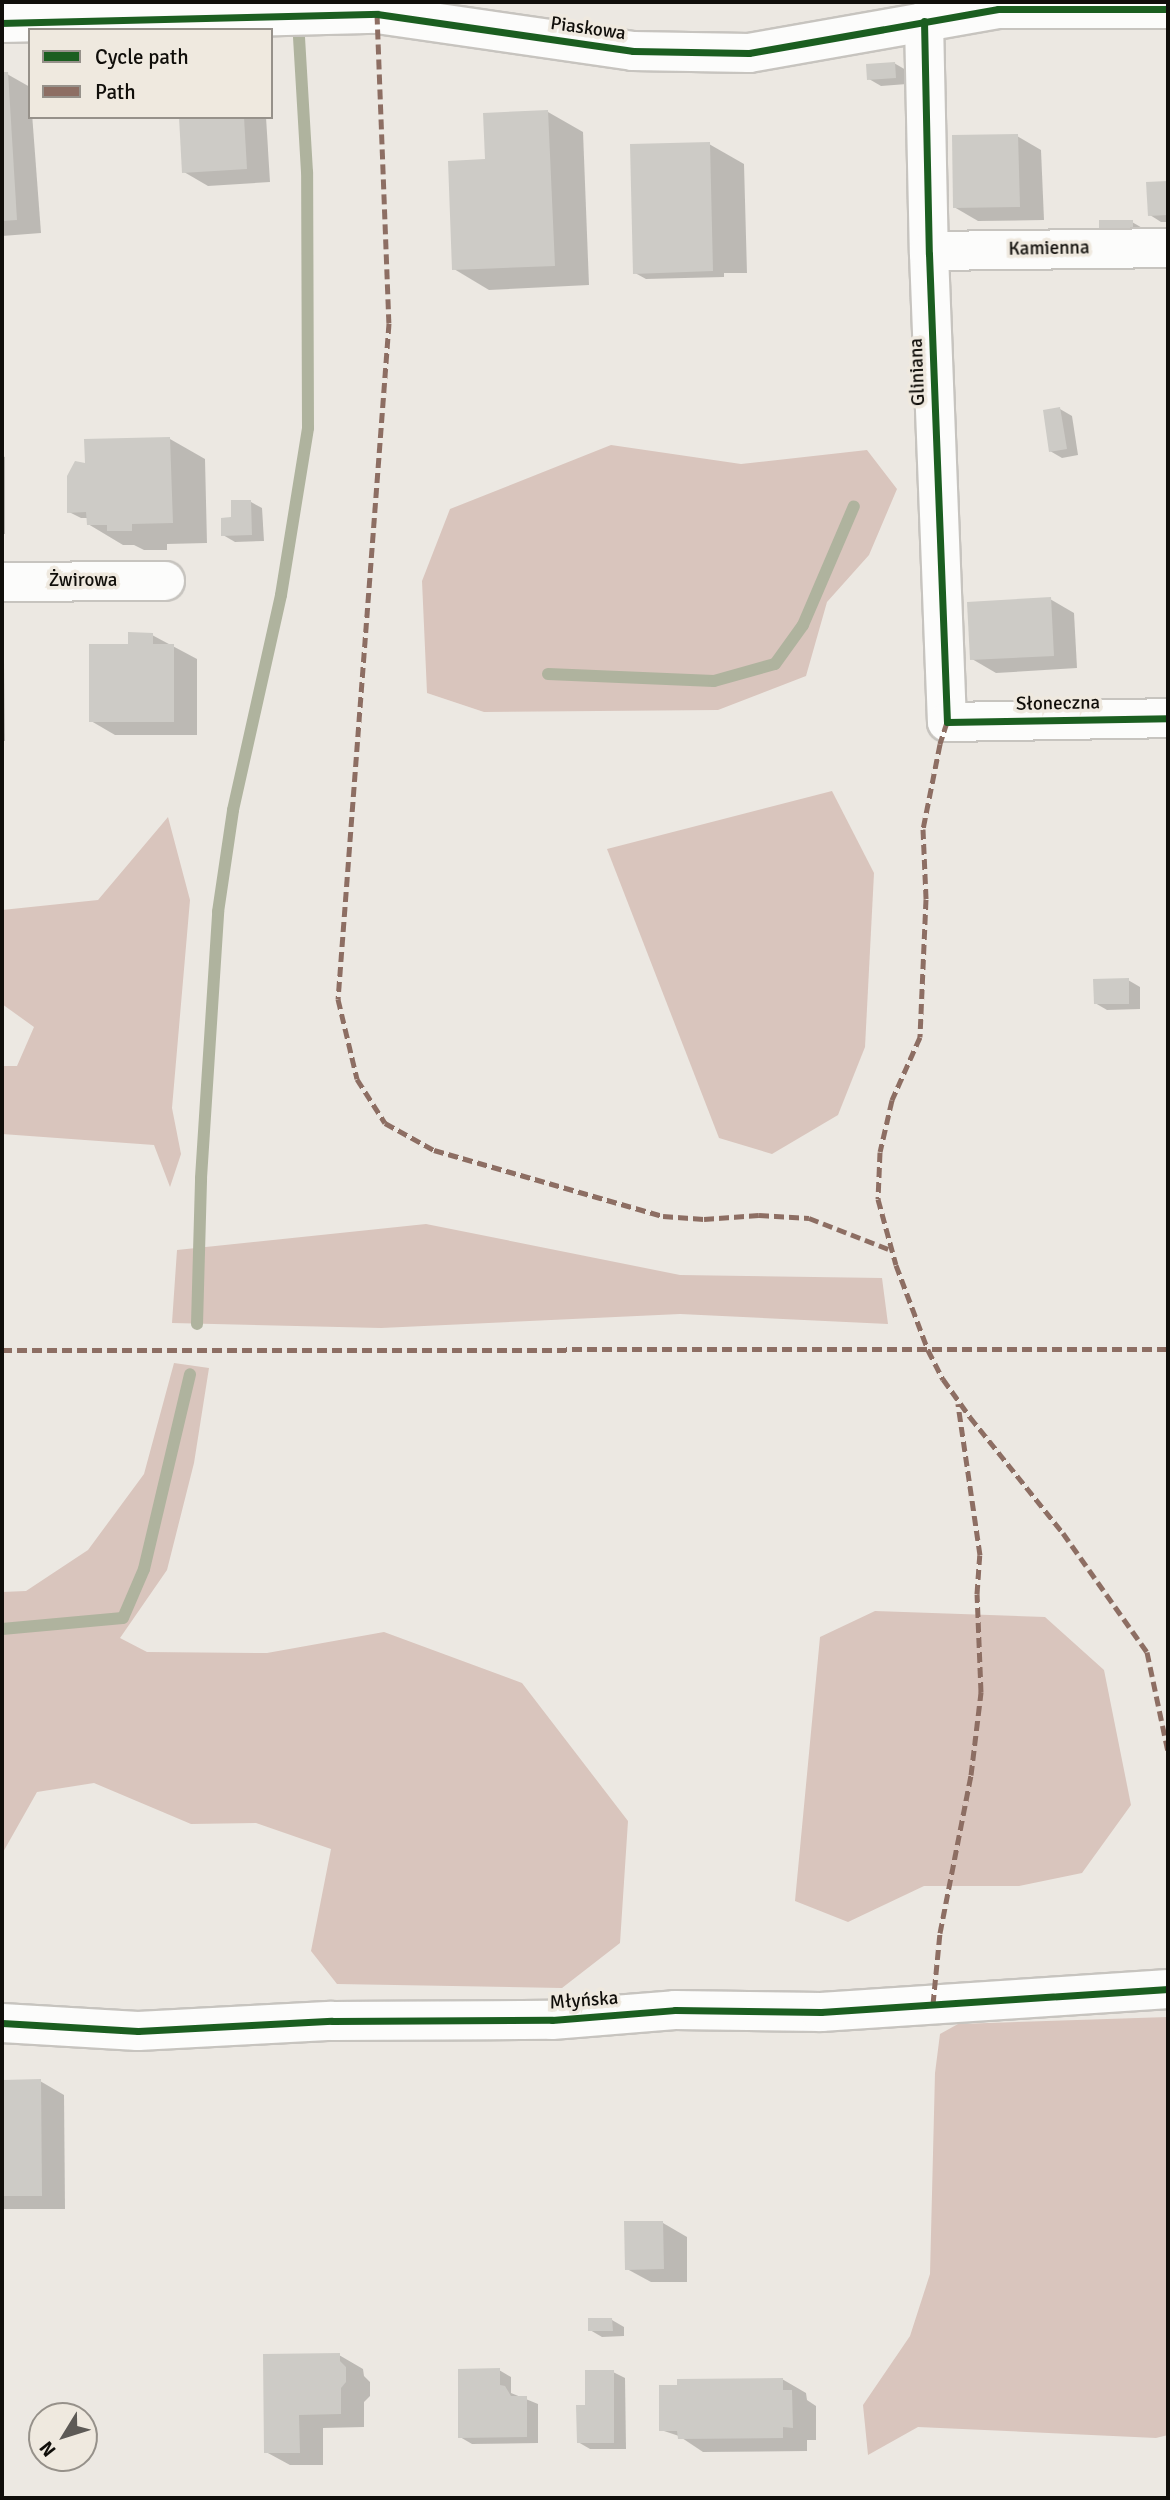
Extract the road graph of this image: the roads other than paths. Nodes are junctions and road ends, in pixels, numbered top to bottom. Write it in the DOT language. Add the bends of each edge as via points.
graph roads {
  1 [pos="998,6"];
  2 [pos="1168,9"];
  3 [pos="925,21"];
  4 [pos="2,23"];
  5 [pos="1168,248"];
  6 [pos="929,251"];
  7 [pos="165,581"];
  8 [pos="2,582"];
  9 [pos="1168,719"];
  10 [pos="947,722"];
  11 [pos="1168,1989"];
  12 [pos="2,2023"];
  1 -- 2 [label="street, Piaskowa"];
  1 -- 3 [label="street, Piaskowa"];
  3 -- 4 [label="street, Piaskowa" via="749,52 633,51 377,14"];
  3 -- 6 [label="street, Gliniana"];
  5 -- 6 [label="street, Kamienna"];
  6 -- 10 [label="street, Gliniana"];
  7 -- 8 [label="street, Żwirowa"];
  9 -- 10 [label="street, Słoneczna"];
  11 -- 12 [label="street, Młyńska" via="821,2012 675,2010 552,2020 332,2021 138,2031"];
}
